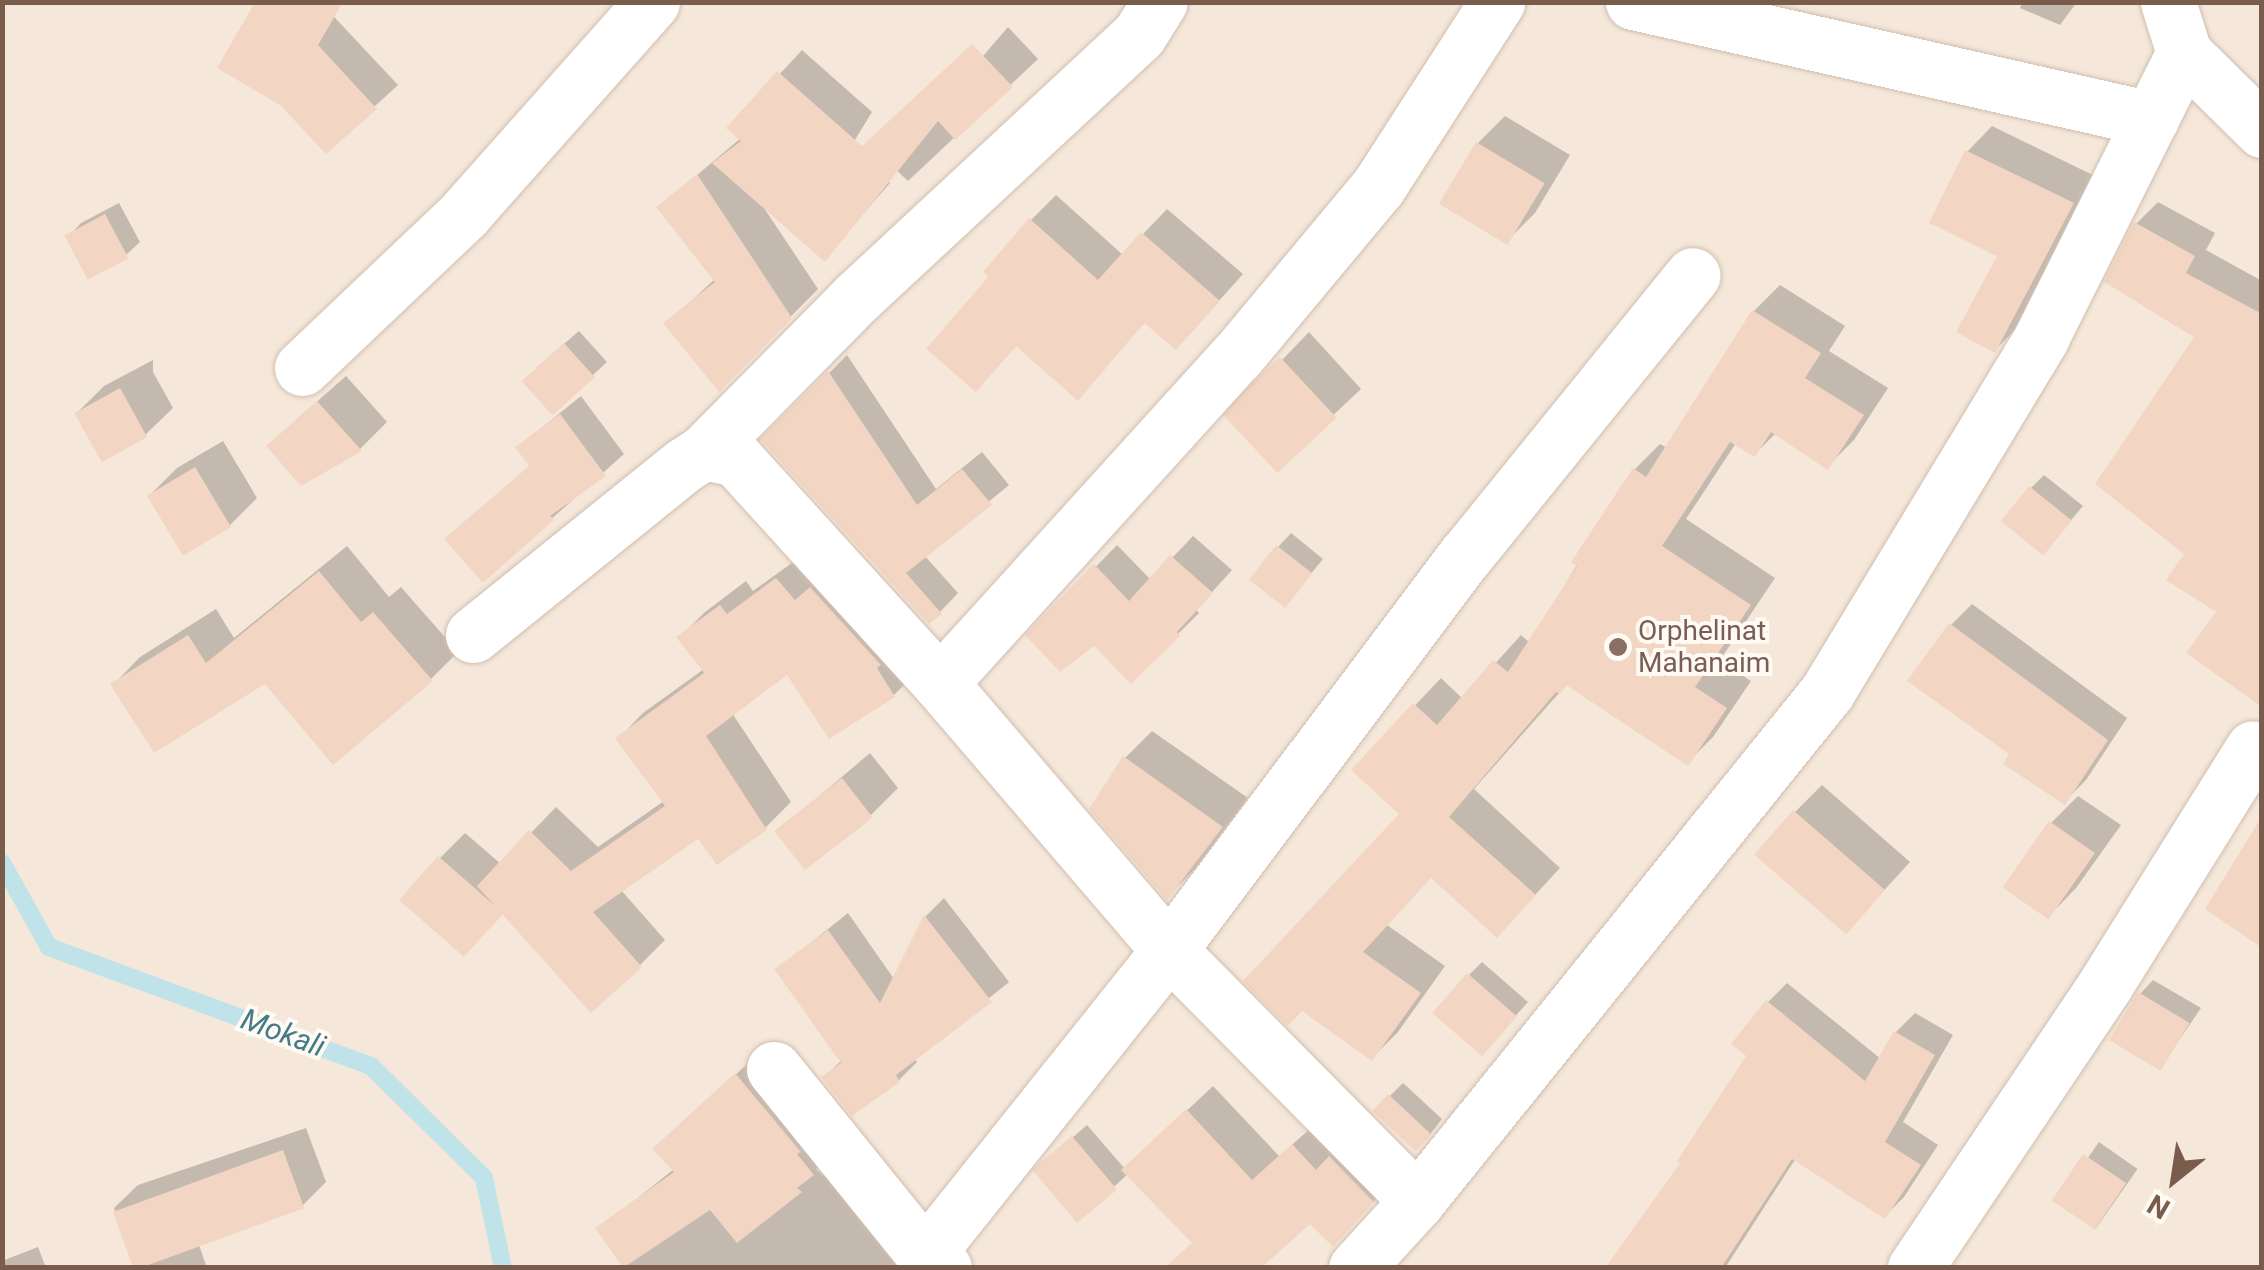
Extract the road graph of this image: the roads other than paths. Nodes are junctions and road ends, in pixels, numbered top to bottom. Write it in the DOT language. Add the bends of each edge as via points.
graph roads {
  1 [pos="652,2"];
  2 [pos="1160,2"];
  3 [pos="1497,2"];
  4 [pos="1633,2"];
  5 [pos="2176,28"];
  6 [pos="2151,119"];
  7 [pos="2262,130"];
  8 [pos="1693,275"];
  9 [pos="302,368"];
  10 [pos="704,452"];
  11 [pos="473,634"];
  12 [pos="940,684"];
  13 [pos="2253,748"];
  14 [pos="1169,950"];
  15 [pos="774,1069"];
  16 [pos="1416,1201"];
  17 [pos="935,1262"];
  18 [pos="1365,1265"];
  19 [pos="1915,1268"];
  1 -- 9 [label="street" via="464,214"];
  2 -- 10 [label="street" via="1140,35 858,297"];
  3 -- 12 [label="street" via="1378,187 1238,356"];
  4 -- 6 [label="street"];
  5 -- 6 [label="street"];
  5 -- 7 [label="street"];
  6 -- 16 [label="street" via="2041,338 1827,692"];
  8 -- 14 [label="street" via="1466,554"];
  10 -- 11 [label="street"];
  10 -- 12 [label="street" via="736,459"];
  12 -- 14 [label="street"];
  13 -- 19 [label="street" via="2105,985"];
  14 -- 16 [label="street"];
  14 -- 17 [label="street"];
  15 -- 17 [label="street"];
  16 -- 18 [label="street"];
}
